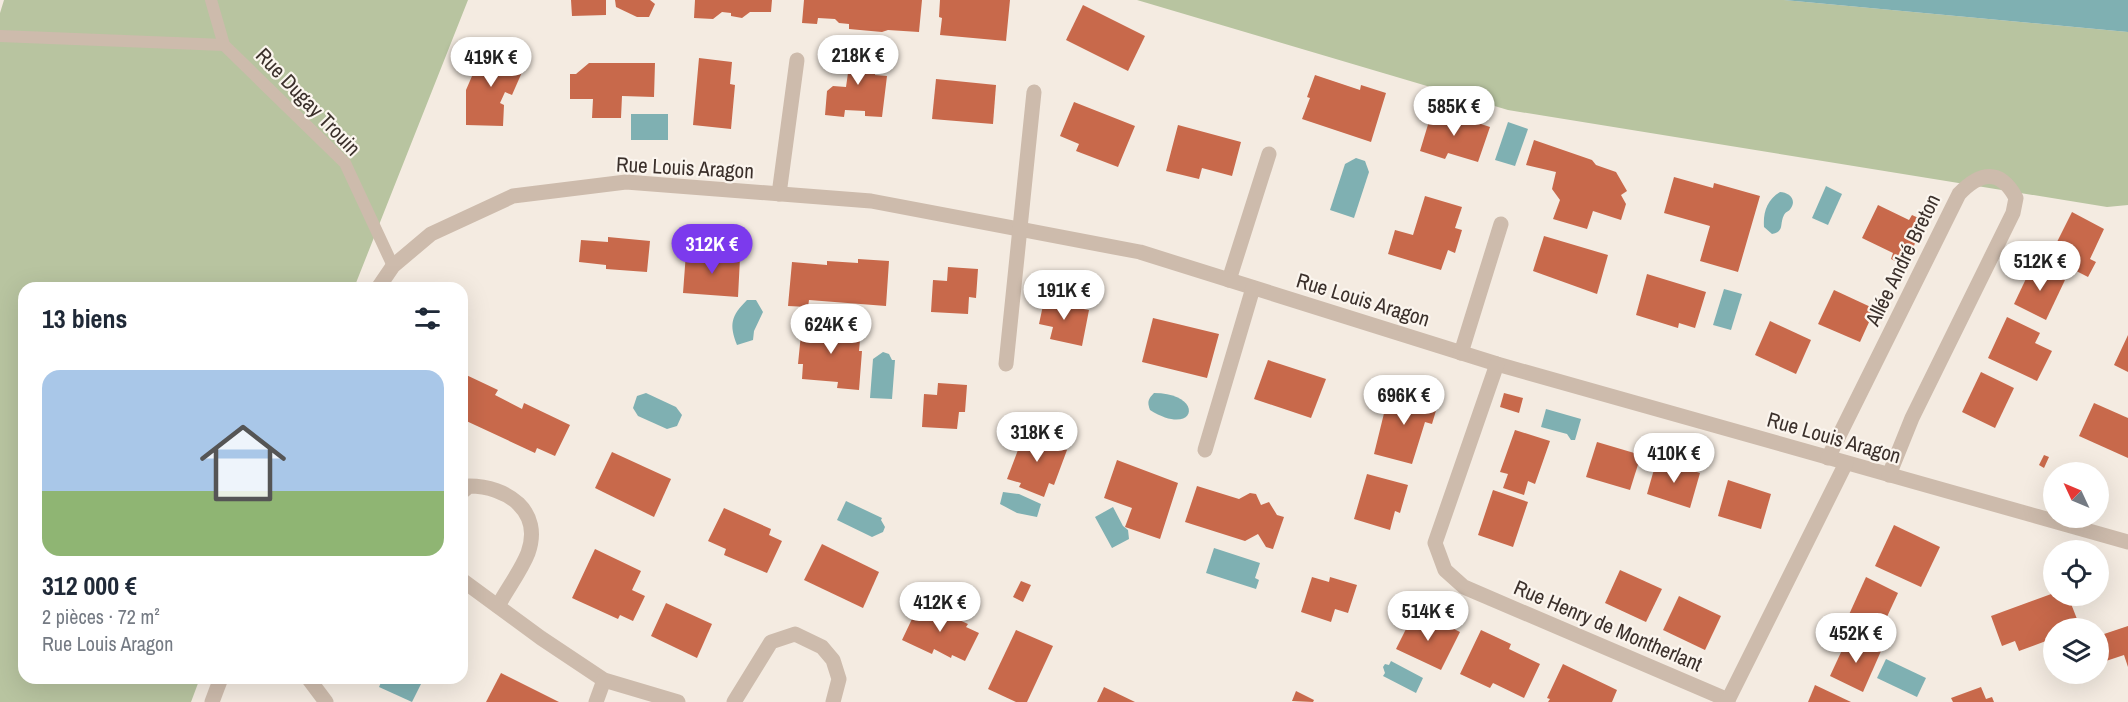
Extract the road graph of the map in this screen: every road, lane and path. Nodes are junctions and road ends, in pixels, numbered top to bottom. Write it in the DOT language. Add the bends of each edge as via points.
graph roads {
  1 [pos="211,0"];
  2 [pos="0,36"];
  3 [pos="224,45"];
  4 [pos="797,60"];
  5 [pos="1034,92"];
  6 [pos="1269,154"];
  7 [pos="779,194"];
  8 [pos="1501,224"];
  9 [pos="1020,230"];
  10 [pos="393,266"];
  11 [pos="1230,280"];
  12 [pos="382,282"];
  13 [pos="1253,288"];
  14 [pos="1461,353"];
  15 [pos="1006,364"];
  16 [pos="1497,364"];
  17 [pos="1205,450"];
  18 [pos="1828,458"];
  19 [pos="1846,463"];
  20 [pos="1889,475"];
  21 [pos="468,487"];
  22 [pos="2128,542"];
  23 [pos="468,584"];
  24 [pos="498,606"];
  25 [pos="604,680"];
  26 [pos="219,684"];
  27 [pos="312,684"];
  28 [pos="1727,701"];
  29 [pos="212,702"];
  30 [pos="326,702"];
  31 [pos="596,702"];
  32 [pos="678,702"];
  33 [pos="734,702"];
  34 [pos="833,702"];
  1 -- 3 [label="lane, Rue Dugay Trouin"];
  2 -- 3 [label="lane"];
  3 -- 10 [label="lane, Rue Dugay Trouin" via="345,163"];
  4 -- 7 [label="street, Rue Louis Aragon"];
  5 -- 9 [label="street"];
  6 -- 11 [label="street"];
  7 -- 9 [label="street, Rue Louis Aragon" via="870,201"];
  7 -- 10 [label="street, Rue Louis Aragon" via="626,182 513,196 431,234"];
  8 -- 14 [label="street"];
  9 -- 11 [label="street, Rue Louis Aragon" via="1140,252"];
  9 -- 15 [label="street"];
  10 -- 12 [label="street, Rue Louis Aragon"];
  11 -- 13 [label="street, Rue Louis Aragon"];
  13 -- 14 [label="street, Rue Louis Aragon"];
  13 -- 17 [label="street"];
  14 -- 16 [label="street, Rue Louis Aragon"];
  16 -- 18 [label="street, Rue Louis Aragon"];
  16 -- 28 [label="street, Rue Henry de Montherlant" via="1435,543 1445,570 1464,587"];
  18 -- 19 [label="street, Rue Louis Aragon"];
  18 -- 20 [label="street, Allée André Breton" via="1959,194 1983,176 2000,179 2010,186 2016,198 2013,213 1912,418"];
  19 -- 20 [label="street, Rue Louis Aragon"];
  19 -- 28 [label="street, Rue Henry de Montherlant"];
  20 -- 22 [label="street, Rue Louis Aragon"];
  21 -- 24 [label="street" via="485,486 516,500 524,508 532,530 528,553"];
  23 -- 24 [label="street"];
  24 -- 25 [label="street"];
  25 -- 31 [label="street"];
  25 -- 32 [label="street"];
  26 -- 29 [label="street"];
  27 -- 30 [label="street"];
  33 -- 34 [label="street" via="771,642 795,634 822,646 833,660 839,679"];
}
